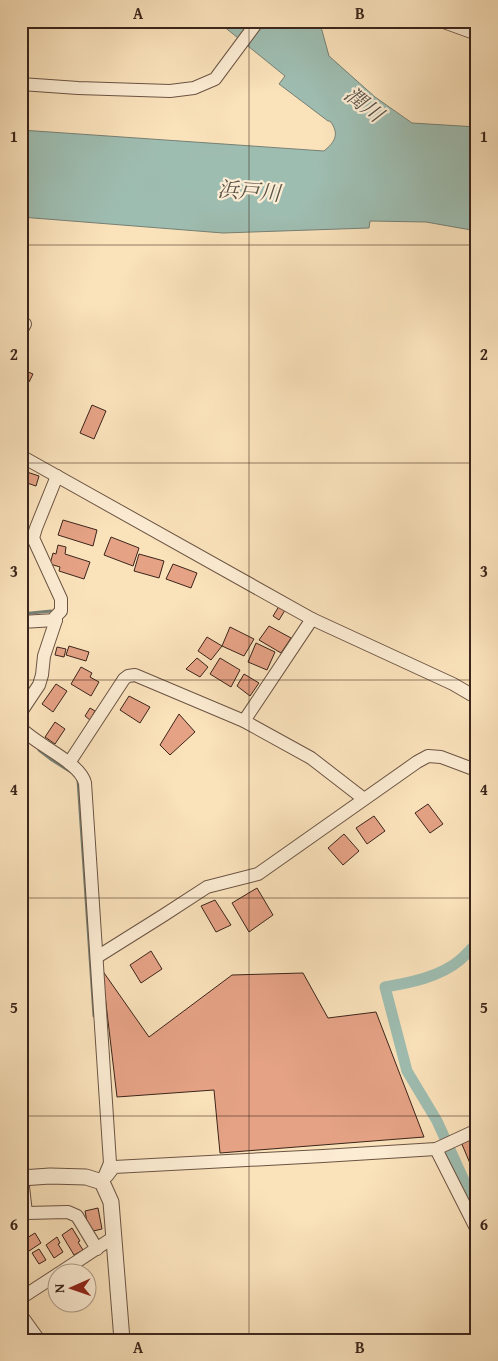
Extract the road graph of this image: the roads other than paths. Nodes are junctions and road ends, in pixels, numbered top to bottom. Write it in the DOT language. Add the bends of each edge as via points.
graph roads {
  1 [pos="258,21"];
  2 [pos="441,21"];
  3 [pos="477,34"];
  4 [pos="21,84"];
  5 [pos="21,456"];
  6 [pos="57,476"];
  7 [pos="312,619"];
  8 [pos="56,620"];
  9 [pos="21,622"];
  10 [pos="477,698"];
  11 [pos="21,712"];
  12 [pos="244,721"];
  13 [pos="21,728"];
  14 [pos="69,763"];
  15 [pos="477,770"];
  16 [pos="364,799"];
  17 [pos="97,957"];
  18 [pos="477,1130"];
  19 [pos="444,1145"];
  20 [pos="22,1178"];
  21 [pos="102,1182"];
  22 [pos="477,1230"];
  23 [pos="114,1237"];
  24 [pos="97,1249"];
  25 [pos="74,1264"];
  26 [pos="48,1280"];
  27 [pos="21,1298"];
  28 [pos="21,1315"];
  29 [pos="39,1340"];
  30 [pos="122,1340"];
  1 -- 4 [label="street" via="215,79 194,88 170,91"];
  2 -- 3 [label="street"];
  5 -- 6 [label="street"];
  6 -- 7 [label="street"];
  6 -- 8 [label="street" via="34,538 60,599 61,611"];
  7 -- 10 [label="street"];
  7 -- 12 [label="street"];
  8 -- 9 [label="street"];
  8 -- 11 [label="street" via="44,656 39,685"];
  12 -- 14 [label="street" via="135,675 128,676"];
  12 -- 16 [label="street" via="311,758"];
  13 -- 14 [label="street"];
  14 -- 17 [label="street" via="83,777 84,783"];
  15 -- 16 [label="street" via="441,757 428,756"];
  16 -- 17 [label="street" via="258,874 207,887"];
  17 -- 21 [label="street" via="110,1163"];
  18 -- 19 [label="street"];
  19 -- 21 [label="street" via="323,1156 114,1167"];
  19 -- 22 [label="street"];
  20 -- 21 [label="street" via="86,1177"];
  20 -- 24 [label="street" via="26,1213 68,1212 77,1216"];
  21 -- 23 [label="street" via="111,1202"];
  23 -- 24 [label="street"];
  23 -- 30 [label="street"];
  24 -- 25 [label="street"];
  26 -- 27 [label="street"];
  28 -- 29 [label="street"];
}
